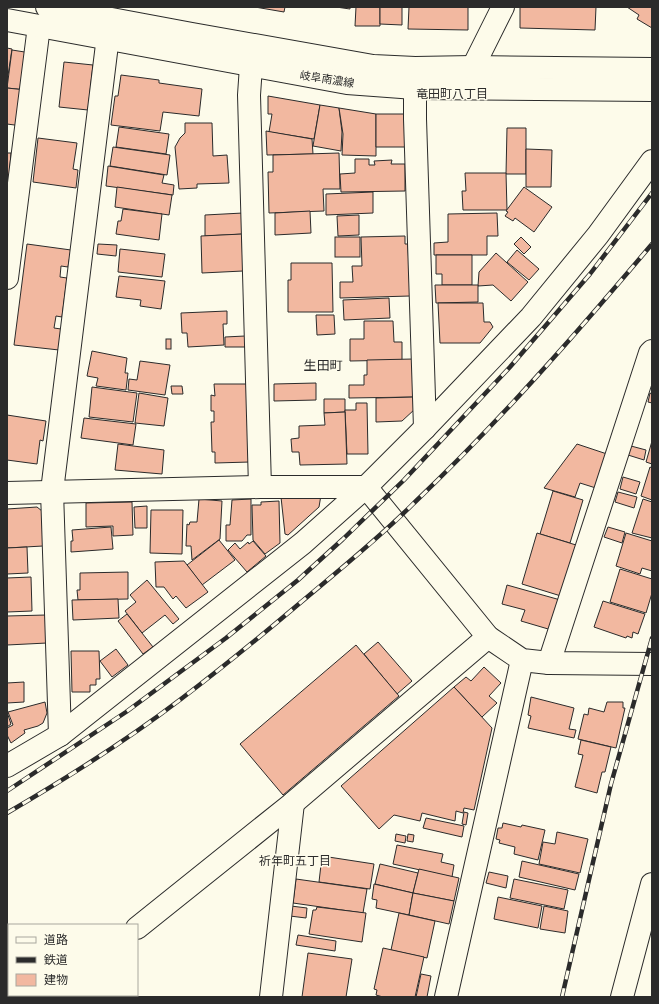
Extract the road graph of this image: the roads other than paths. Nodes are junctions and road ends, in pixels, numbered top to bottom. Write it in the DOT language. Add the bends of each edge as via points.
graph roads {
  1 [pos="503,7"];
  2 [pos="43,17"];
  3 [pos="7,20"];
  4 [pos="109,29"];
  5 [pos="255,45"];
  6 [pos="251,66"];
  7 [pos="473,67"];
  8 [pos="652,69"];
  9 [pos="415,78"];
  10 [pos="652,90"];
  11 [pos="652,161"];
  12 [pos="7,278"];
  13 [pos="652,351"];
  14 [pos="425,428"];
  15 [pos="260,487"];
  16 [pos="366,487"];
  17 [pos="52,491"];
  18 [pos="7,493"];
  19 [pos="488,637"];
  20 [pos="522,660"];
  21 [pos="549,663"];
  22 [pos="652,664"];
  23 [pos="60,735"];
  24 [pos="7,766"];
  25 [pos="293,803"];
  26 [pos="652,884"];
  27 [pos="138,927"];
  28 [pos="271,997"];
  29 [pos="446,997"];
  30 [pos="622,997"];
  1 -- 7 [label="street"];
  2 -- 3 [label="street, 岐阜南濃線"];
  2 -- 4 [label="street, 岐阜南濃線"];
  2 -- 12 [label="street"];
  4 -- 5 [label="street, 岐阜南濃線"];
  4 -- 6 [label="street, 岐阜南濃線"];
  4 -- 17 [label="street"];
  5 -- 6 [label="street"];
  5 -- 9 [label="street, 岐阜南濃線" via="372,66"];
  6 -- 9 [label="street, 岐阜南濃線" via="347,83"];
  6 -- 15 [label="street" via="249,95"];
  7 -- 8 [label="street, 岐阜南濃線"];
  7 -- 9 [label="street, 岐阜南濃線"];
  9 -- 10 [label="street, 岐阜南濃線"];
  9 -- 14 [label="street"];
  11 -- 14 [label="street" via="598,235 531,317"];
  13 -- 21 [label="street"];
  14 -- 16 [label="street"];
  15 -- 16 [label="street"];
  15 -- 17 [label="street"];
  16 -- 19 [label="street"];
  16 -- 23 [label="street" via="303,543"];
  17 -- 18 [label="street"];
  17 -- 23 [label="street"];
  19 -- 20 [label="street"];
  19 -- 25 [label="street"];
  20 -- 21 [label="street"];
  20 -- 29 [label="street"];
  21 -- 22 [label="street"];
  23 -- 24 [label="street"];
  25 -- 27 [label="street"];
  25 -- 28 [label="street"];
  26 -- 30 [label="street"];
}
